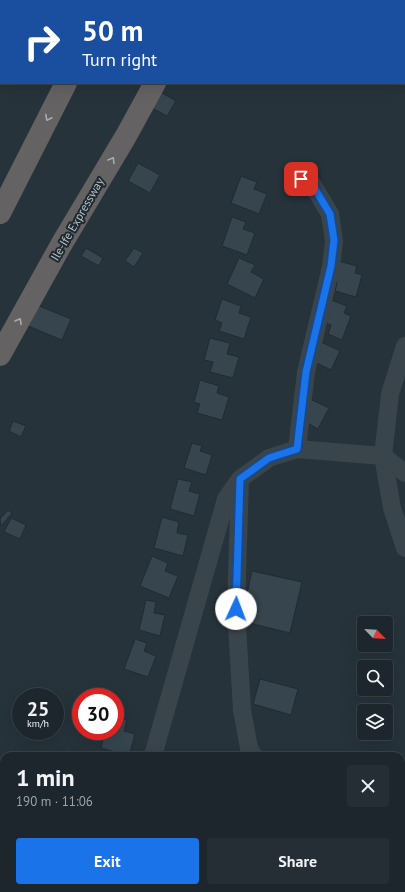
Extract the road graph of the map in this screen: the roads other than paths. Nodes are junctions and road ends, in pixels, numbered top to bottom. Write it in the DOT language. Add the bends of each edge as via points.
graph roads {
  1 [pos="65,84"];
  2 [pos="154,84"];
  3 [pos="301,179"];
  4 [pos="0,213"];
  5 [pos="405,346"];
  6 [pos="0,355"];
  7 [pos="297,449"];
  8 [pos="383,456"];
  9 [pos="405,473"];
  10 [pos="240,479"];
  11 [pos="405,548"];
  12 [pos="154,752"];
  13 [pos="252,752"];
  1 -- 4 [label="highway, one-way"];
  6 -- 2 [label="highway, Ile-Ife Expressway, one-way"];
  3 -- 7 [label="street" via="312,184 330,214 334,240 331,266 306,372"];
  5 -- 8 [label="street" via="390,394"];
  7 -- 8 [label="street"];
  7 -- 10 [label="street" via="269,458"];
  8 -- 9 [label="street"];
  8 -- 11 [label="street" via="392,508"];
  10 -- 12 [label="street" via="226,499"];
  10 -- 13 [label="street" via="236,609 242,710"];
}
